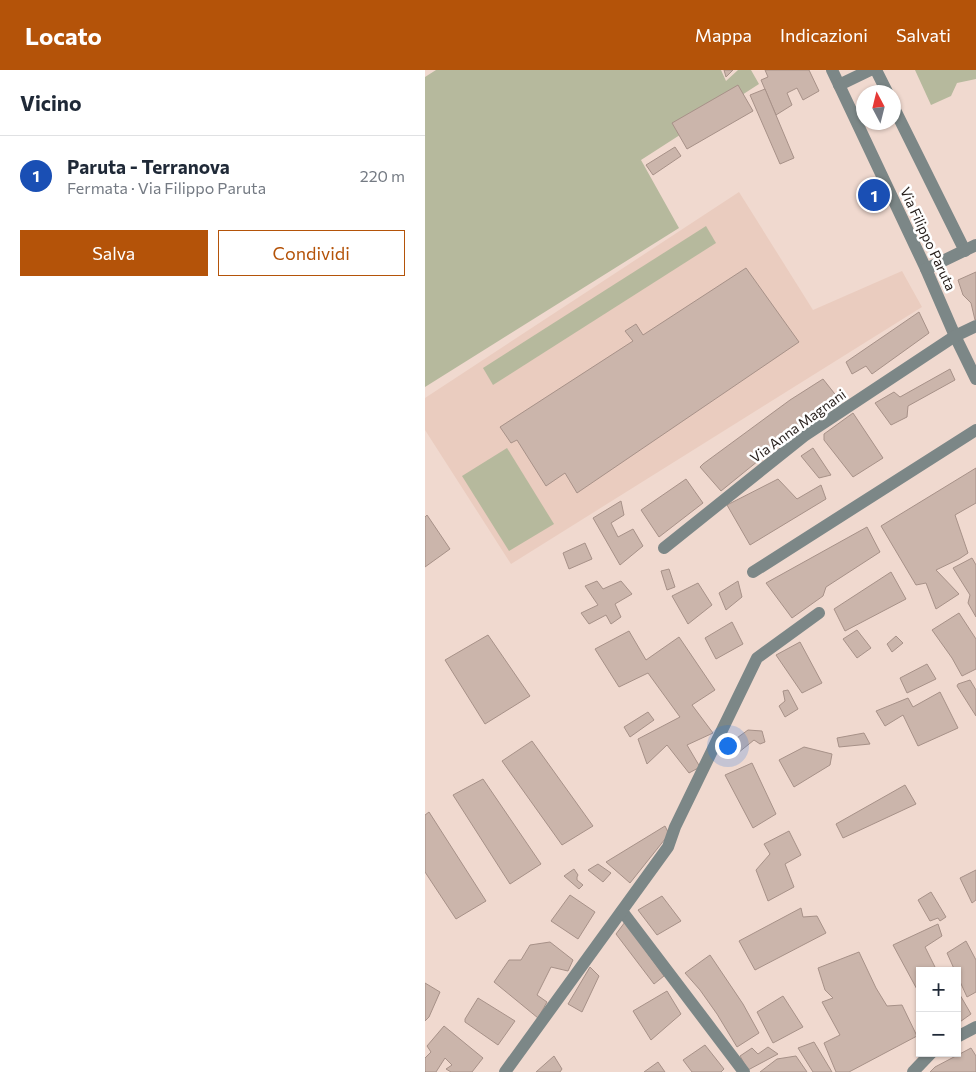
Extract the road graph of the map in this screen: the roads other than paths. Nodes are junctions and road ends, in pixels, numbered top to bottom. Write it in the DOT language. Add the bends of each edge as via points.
graph roads {
  1 [pos="833,70"];
  2 [pos="870,70"];
  3 [pos="876,70"];
  4 [pos="839,85"];
  5 [pos="884,85"];
  6 [pos="901,121"];
  7 [pos="970,248"];
  8 [pos="926,269"];
  9 [pos="976,326"];
  10 [pos="955,336"];
  11 [pos="976,379"];
  12 [pos="976,430"];
  13 [pos="665,548"];
  14 [pos="753,572"];
  15 [pos="819,612"];
  16 [pos="622,911"];
  17 [pos="976,1027"];
  18 [pos="961,1035"];
  19 [pos="927,1057"];
  20 [pos="505,1072"];
  21 [pos="744,1072"];
  22 [pos="913,1072"];
  1 -- 4 [label="street, Via Filippo Paruta"];
  2 -- 4 [label="street"];
  3 -- 5 [label="street"];
  4 -- 8 [label="street, Via Filippo Paruta"];
  6 -- 7 [label="street, Via Filippo Paruta"];
  7 -- 8 [label="street"];
  8 -- 10 [label="street, Via Filippo Paruta"];
  9 -- 10 [label="street, Via Anna Magnani"];
  10 -- 11 [label="street, Via Filippo Paruta"];
  10 -- 13 [label="street, Via Anna Magnani" via="804,436"];
  12 -- 14 [label="street"];
  15 -- 16 [label="street" via="757,658 668,847"];
  16 -- 20 [label="street"];
  16 -- 21 [label="street"];
  17 -- 18 [label="street"];
  19 -- 22 [label="street"];
}
